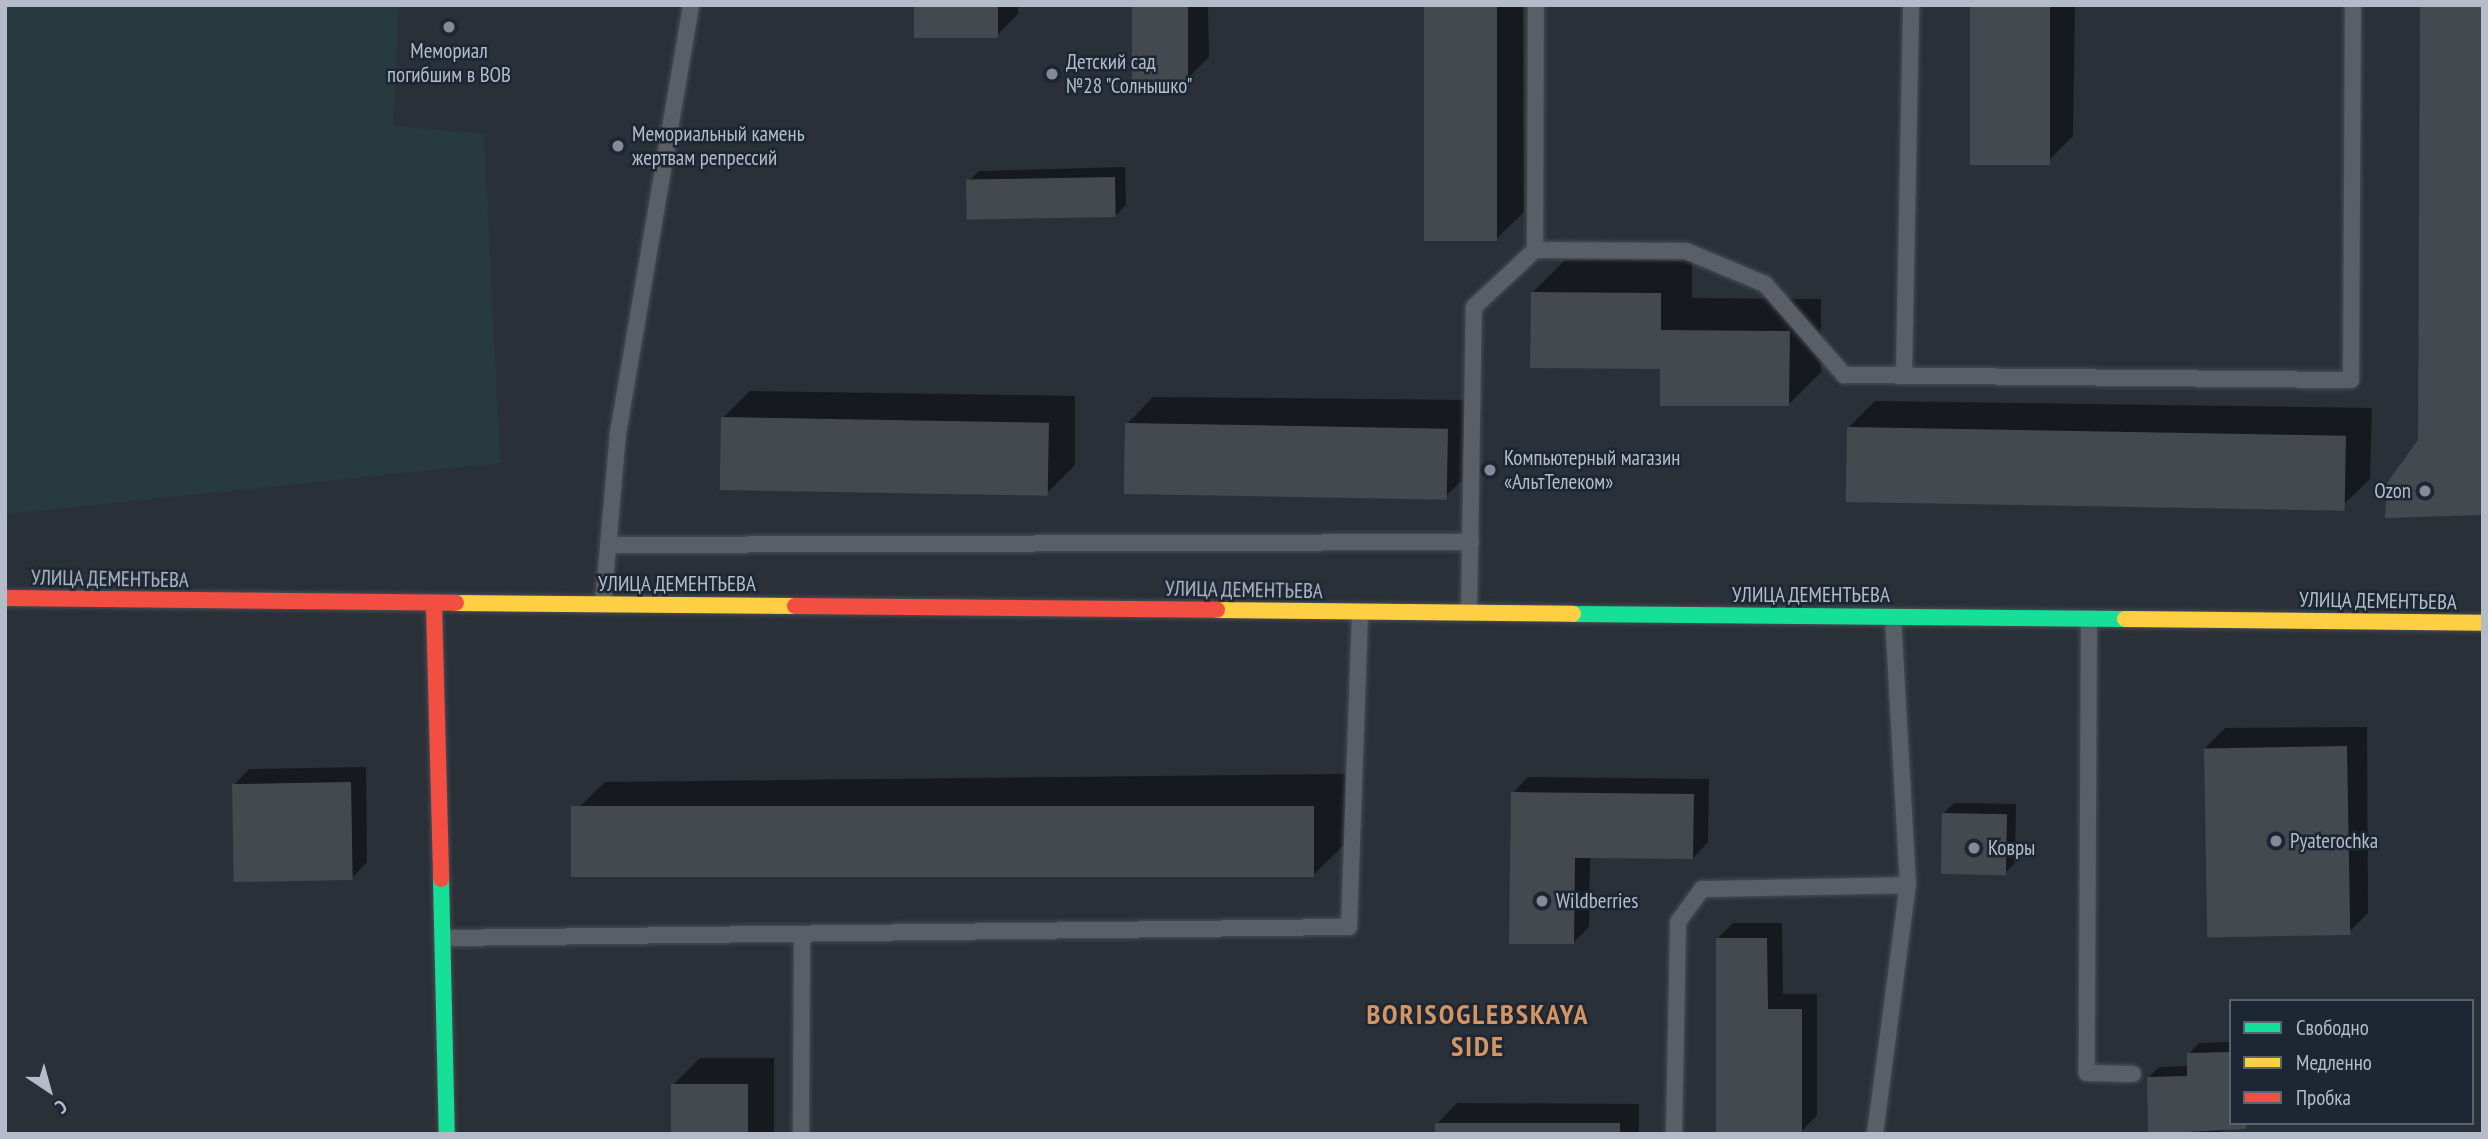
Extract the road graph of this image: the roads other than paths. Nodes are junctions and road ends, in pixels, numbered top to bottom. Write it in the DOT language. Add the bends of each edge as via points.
graph roads {
  1 [pos="691,5"];
  2 [pos="1536,5"];
  3 [pos="1911,5"];
  4 [pos="2353,5"];
  5 [pos="1535,250"];
  6 [pos="1904,374"];
  7 [pos="1471,542"];
  8 [pos="608,545"];
  9 [pos="5,598"];
  10 [pos="603,604"];
  11 [pos="433,605"];
  12 [pos="1360,612"];
  13 [pos="1469,614"];
  14 [pos="1892,617"];
  15 [pos="2089,619"];
  16 [pos="2483,624"];
  17 [pos="1908,885"];
  18 [pos="802,934"];
  19 [pos="444,938"];
  20 [pos="2133,1074"];
  21 [pos="447,1134"];
  22 [pos="801,1134"];
  23 [pos="1674,1134"];
  24 [pos="1875,1134"];
  1 -- 8 [label="lane" via="618,433"];
  2 -- 5 [label="lane"];
  3 -- 6 [label="lane"];
  4 -- 6 [label="lane" via="2351,380"];
  5 -- 6 [label="lane" via="1686,251 1765,284 1844,375"];
  5 -- 7 [label="lane" via="1474,307"];
  7 -- 8 [label="lane"];
  7 -- 13 [label="lane"];
  8 -- 10 [label="lane"];
  9 -- 11 [label="street, УЛИЦА ДЕМЕНТЬЕВА"];
  10 -- 11 [label="street, УЛИЦА ДЕМЕНТЬЕВА"];
  10 -- 12 [label="street, УЛИЦА ДЕМЕНТЬЕВА"];
  11 -- 19 [label="street"];
  12 -- 13 [label="street, УЛИЦА ДЕМЕНТЬЕВА"];
  12 -- 18 [label="lane" via="1349,927"];
  13 -- 14 [label="street, УЛИЦА ДЕМЕНТЬЕВА"];
  14 -- 15 [label="street, УЛИЦА ДЕМЕНТЬЕВА"];
  14 -- 17 [label="lane"];
  15 -- 16 [label="street, УЛИЦА ДЕМЕНТЬЕВА"];
  15 -- 20 [label="lane" via="2087,1073"];
  17 -- 23 [label="lane" via="1702,889 1678,922"];
  17 -- 24 [label="lane"];
  18 -- 19 [label="lane"];
  18 -- 22 [label="lane"];
  19 -- 21 [label="street"];
}
